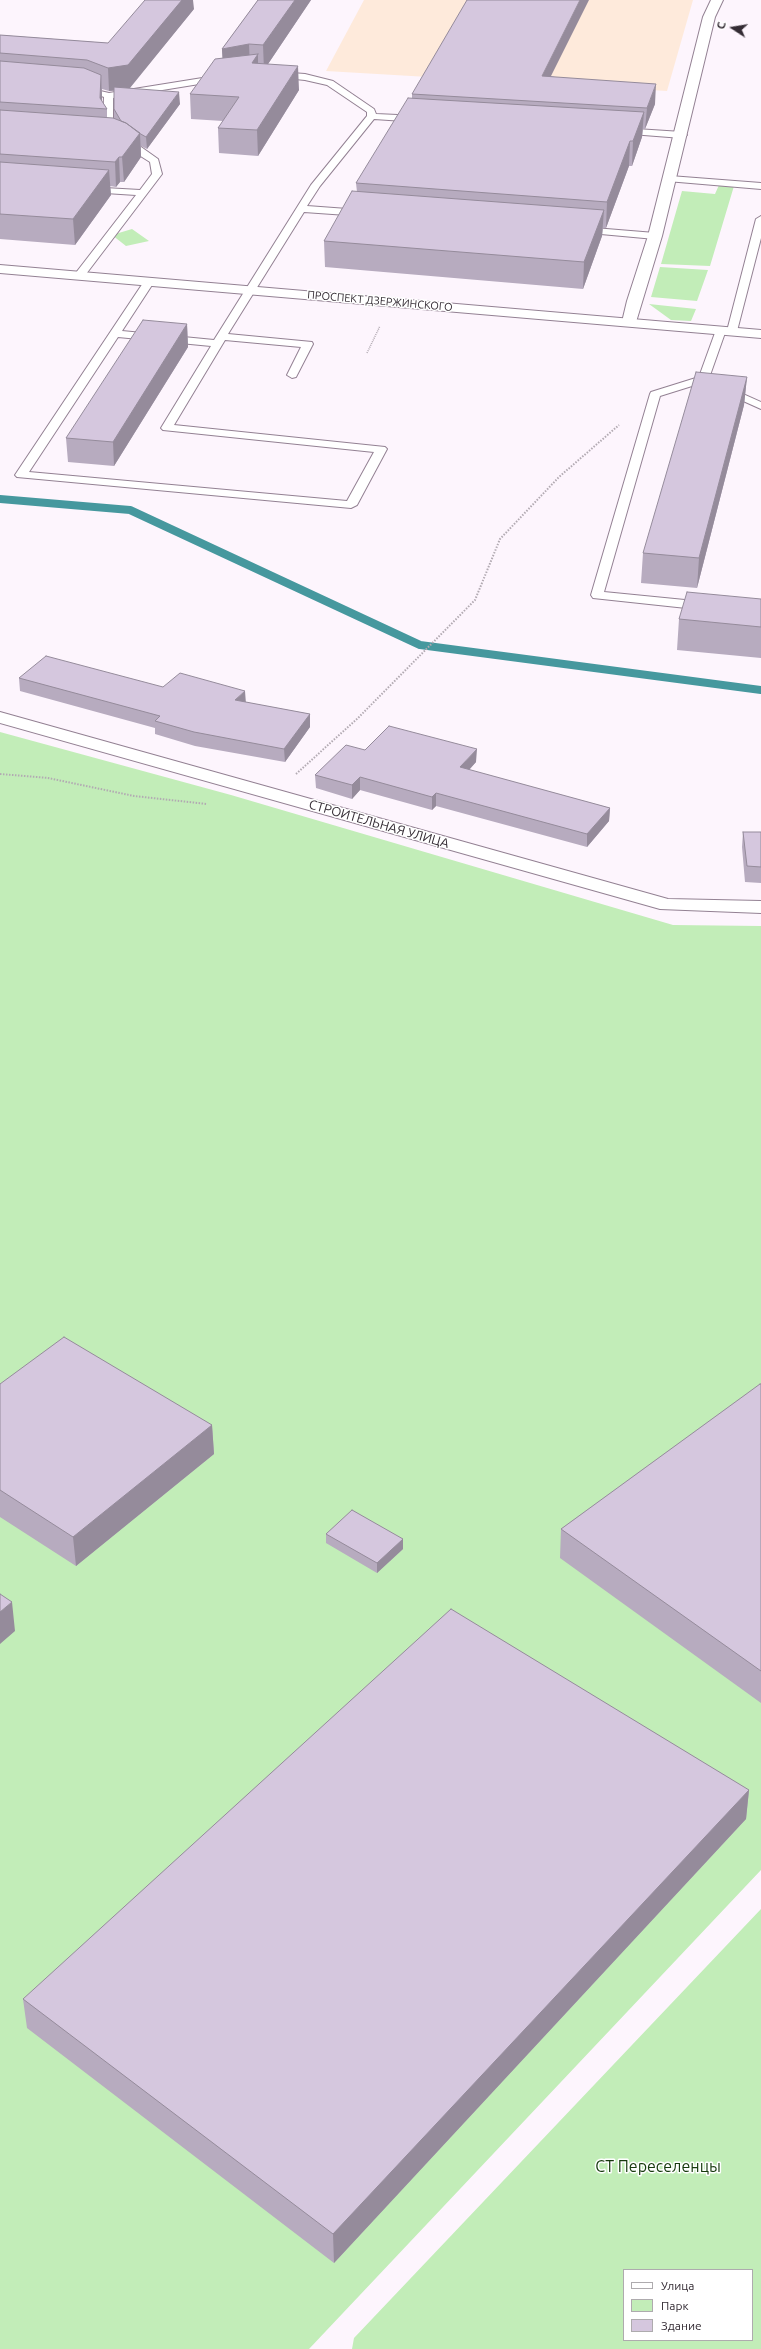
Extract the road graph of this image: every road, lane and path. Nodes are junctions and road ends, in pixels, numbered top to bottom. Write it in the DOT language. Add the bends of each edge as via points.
graph roads {
  1 [pos="717,0"];
  2 [pos="265,74"];
  3 [pos="234,76"];
  4 [pos="88,88"];
  5 [pos="108,96"];
  6 [pos="372,116"];
  7 [pos="428,119"];
  8 [pos="610,131"];
  9 [pos="682,135"];
  10 [pos="102,137"];
  11 [pos="117,138"];
  12 [pos="670,179"];
  13 [pos="761,186"];
  14 [pos="79,188"];
  15 [pos="142,193"];
  16 [pos="301,209"];
  17 [pos="372,214"];
  18 [pos="761,219"];
  19 [pos="569,229"];
  20 [pos="655,236"];
  21 [pos="758,243"];
  22 [pos="0,269"];
  23 [pos="79,276"];
  24 [pos="149,282"];
  25 [pos="248,290"];
  26 [pos="382,322"];
  27 [pos="629,322"];
  28 [pos="727,331"];
  29 [pos="115,334"];
  30 [pos="761,334"];
  31 [pos="219,339"];
  32 [pos="367,353"];
  33 [pos="292,375"];
  34 [pos="711,382"];
  35 [pos="655,394"];
  36 [pos="761,406"];
  37 [pos="714,607"];
  38 [pos="0,717"];
  39 [pos="0,774"];
  40 [pos="242,785"];
  41 [pos="273,794"];
  42 [pos="761,907"];
  1 -- 9 [label="street" via="709,17"];
  2 -- 6 [label="lane" via="304,77 330,83 371,111"];
  3 -- 5 [label="lane"];
  4 -- 5 [label="lane"];
  5 -- 11 [label="lane" via="108,122"];
  6 -- 7 [label="lane"];
  6 -- 16 [label="lane" via="316,185"];
  8 -- 9 [label="lane"];
  9 -- 12 [label="street"];
  10 -- 11 [label="lane"];
  11 -- 15 [label="lane" via="155,161 157,174"];
  12 -- 13 [label="lane"];
  12 -- 20 [label="street"];
  14 -- 15 [label="lane"];
  15 -- 23 [label="lane"];
  16 -- 17 [label="lane"];
  16 -- 25 [label="lane"];
  18 -- 21 [label="lane"];
  19 -- 20 [label="lane"];
  20 -- 27 [label="street"];
  21 -- 28 [label="lane"];
  22 -- 23 [label="street, ПРОСПЕКТ ДЗЕРЖИНСКОГО"];
  23 -- 24 [label="street, ПРОСПЕКТ ДЗЕРЖИНСКОГО"];
  24 -- 25 [label="street, ПРОСПЕКТ ДЗЕРЖИНСКОГО"];
  24 -- 29 [label="lane"];
  25 -- 27 [label="street, ПРОСПЕКТ ДЗЕРЖИНСКОГО"];
  25 -- 31 [label="lane"];
  26 -- 32 [label="path"];
  27 -- 28 [label="street, ПРОСПЕКТ ДЗЕРЖИНСКОГО"];
  28 -- 30 [label="street, ПРОСПЕКТ ДЗЕРЖИНСКОГО"];
  28 -- 34 [label="lane"];
  29 -- 31 [label="lane"];
  29 -- 31 [label="lane" via="20,475 351,505 381,448 167,428"];
  31 -- 33 [label="lane" via="308,344"];
  34 -- 35 [label="lane"];
  34 -- 36 [label="lane"];
  35 -- 37 [label="lane" via="597,594"];
  35 -- 41 [label="path" via="558,477 500,539 475,600 358,718"];
  38 -- 40 [label="street, СТРОИТЕЛЬНАЯ УЛИЦА"];
  39 -- 40 [label="path" via="48,778 134,796 219,806"];
  40 -- 41 [label="street, СТРОИТЕЛЬНАЯ УЛИЦА"];
  41 -- 42 [label="street, СТРОИТЕЛЬНАЯ УЛИЦА" via="667,905"];
}
